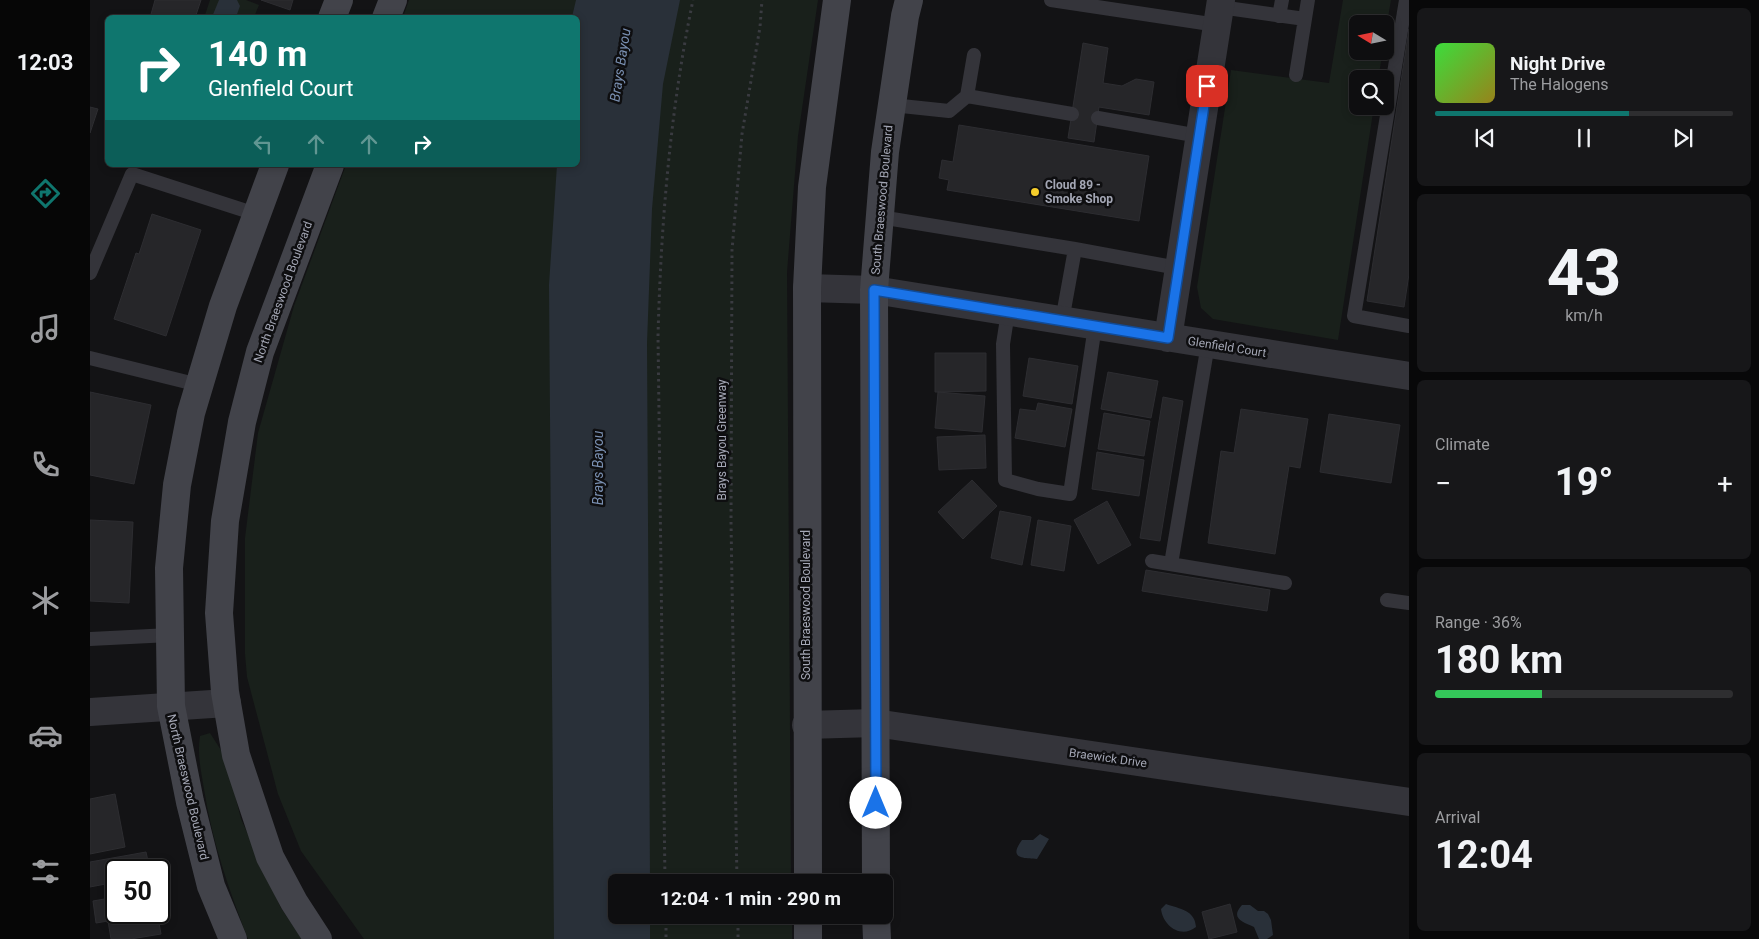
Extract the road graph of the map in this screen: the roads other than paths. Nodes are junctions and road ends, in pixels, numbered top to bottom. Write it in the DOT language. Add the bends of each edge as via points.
graph roads {
  1 [pos="339,0"];
  2 [pos="393,0"];
  3 [pos="837,0"];
  4 [pos="909,0"];
  5 [pos="1051,0"];
  6 [pos="1282,0"];
  7 [pos="1308,0"];
  8 [pos="1406,0"];
  9 [pos="1219,11"];
  10 [pos="333,15"];
  11 [pos="387,15"];
  12 [pos="1279,16"];
  13 [pos="1305,20"];
  14 [pos="974,55"];
  15 [pos="1296,75"];
  16 [pos="967,96"];
  17 [pos="892,105"];
  18 [pos="1072,114"];
  19 [pos="1098,118"];
  20 [pos="1199,136"];
  21 [pos="274,167"];
  22 [pos="329,167"];
  23 [pos="256,214"];
  24 [pos="880,217"];
  25 [pos="1074,249"];
  26 [pos="1178,268"];
  27 [pos="90,273"];
  28 [pos="807,288"];
  29 [pos="874,290"];
  30 [pos="1008,312"];
  31 [pos="1062,320"];
  32 [pos="1095,326"];
  33 [pos="1409,326"];
  34 [pos="1168,338"];
  35 [pos="1208,344"];
  36 [pos="90,358"];
  37 [pos="1409,376"];
  38 [pos="199,385"];
  39 [pos="1152,561"];
  40 [pos="1171,564"];
  41 [pos="1285,583"];
  42 [pos="1387,600"];
  43 [pos="1409,603"];
  44 [pos="170,635"];
  45 [pos="90,638"];
  46 [pos="227,703"];
  47 [pos="170,706"];
  48 [pos="90,712"];
  49 [pos="875,723"];
  50 [pos="806,725"];
  51 [pos="1409,802"];
  52 [pos="808,874"];
  53 [pos="876,874"];
  54 [pos="808,924"];
  55 [pos="876,924"];
  56 [pos="233,939"];
  57 [pos="318,939"];
  58 [pos="808,939"];
  59 [pos="876,939"];
  1 -- 10 [label="main road"];
  2 -- 11 [label="main road"];
  3 -- 28 [label="main road, South Braeswood Boulevard" via="812,187"];
  4 -- 17 [label="main road, South Braeswood Boulevard"];
  5 -- 9 [label="lane"];
  6 -- 12 [label="lane"];
  7 -- 13 [label="lane"];
  8 -- 33 [label="lane" via="1354,316"];
  9 -- 12 [label="lane"];
  9 -- 20 [label="street"];
  12 -- 13 [label="lane"];
  13 -- 15 [label="lane"];
  14 -- 16 [label="lane"];
  16 -- 17 [label="lane" via="949,111"];
  16 -- 18 [label="lane"];
  17 -- 24 [label="main road, South Braeswood Boulevard"];
  19 -- 20 [label="lane"];
  20 -- 26 [label="street"];
  21 -- 23 [label="main road, North Braeswood Boulevard"];
  22 -- 46 [label="main road, North Braeswood Boulevard" via="260,352 242,422 225,521 221,585"];
  23 -- 27 [label="lane" via="132,174"];
  23 -- 38 [label="main road, North Braeswood Boulevard"];
  24 -- 25 [label="lane"];
  24 -- 29 [label="main road, South Braeswood Boulevard"];
  25 -- 26 [label="lane"];
  25 -- 31 [label="lane"];
  26 -- 34 [label="street"];
  28 -- 29 [label="street, Glenfield Court"];
  28 -- 50 [label="main road, South Braeswood Boulevard"];
  29 -- 30 [label="street, Glenfield Court"];
  29 -- 49 [label="main road, South Braeswood Boulevard"];
  30 -- 31 [label="street, Glenfield Court"];
  30 -- 32 [label="lane" via="1003,344 1006,480 1046,491 1070,494"];
  31 -- 32 [label="street, Glenfield Court"];
  32 -- 34 [label="street, Glenfield Court"];
  34 -- 35 [label="street, Glenfield Court"];
  35 -- 37 [label="street, Glenfield Court"];
  35 -- 40 [label="lane"];
  36 -- 38 [label="lane"];
  38 -- 44 [label="main road, North Braeswood Boulevard" via="177,485 169,568"];
  39 -- 40 [label="lane"];
  40 -- 41 [label="lane"];
  42 -- 43 [label="lane"];
  44 -- 45 [label="lane"];
  44 -- 47 [label="main road, North Braeswood Boulevard"];
  46 -- 47 [label="street"];
  46 -- 57 [label="main road, North Braeswood Boulevard" via="236,755 270,857"];
  47 -- 48 [label="street"];
  47 -- 56 [label="main road, North Braeswood Boulevard" via="211,886"];
  49 -- 50 [label="street, Braewick Drive"];
  49 -- 51 [label="street, Braewick Drive"];
  49 -- 53 [label="main road, South Braeswood Boulevard"];
  50 -- 52 [label="main road, South Braeswood Boulevard"];
  54 -- 58 [label="main road"];
  55 -- 59 [label="main road"];
}
